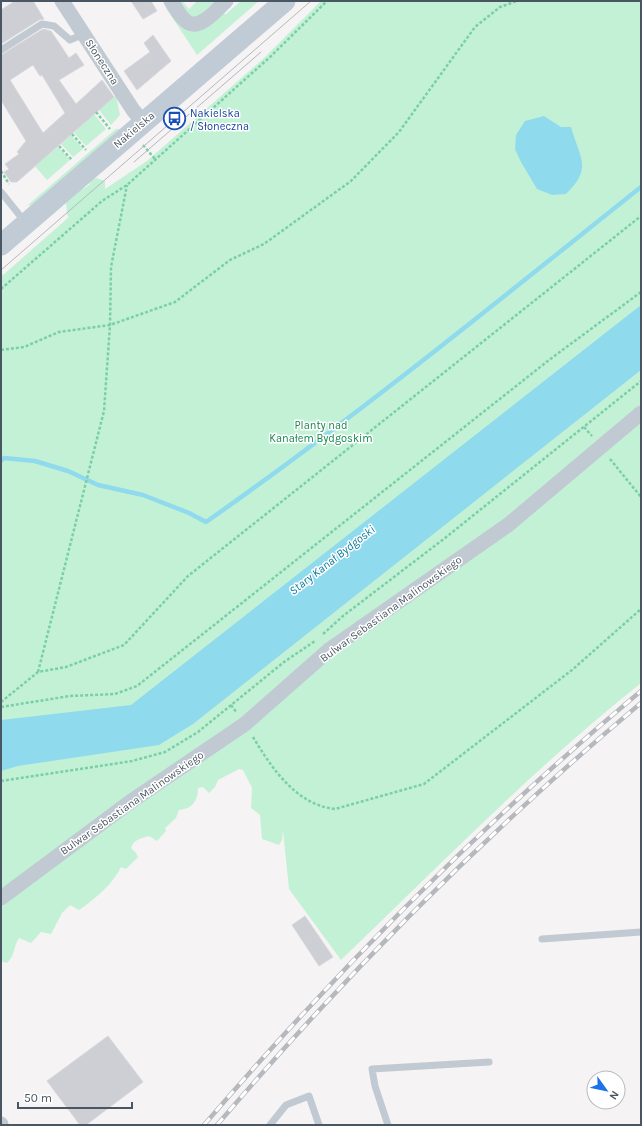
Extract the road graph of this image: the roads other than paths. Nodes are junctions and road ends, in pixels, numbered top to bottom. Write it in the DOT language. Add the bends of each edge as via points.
graph roads {
  1 [pos="62,1"];
  2 [pos="171,1"];
  3 [pos="226,1"];
  4 [pos="285,1"];
  5 [pos="84,34"];
  6 [pos="1,50"];
  7 [pos="143,122"];
  8 [pos="1,192"];
  9 [pos="26,224"];
  10 [pos="1,245"];
  11 [pos="641,413"];
  12 [pos="1,898"];
  13 [pos="641,932"];
  14 [pos="542,939"];
  15 [pos="489,1062"];
  16 [pos="270,1125"];
  17 [pos="318,1125"];
  18 [pos="388,1125"];
  1 -- 5 [label="street, Słoneczna"];
  2 -- 3 [label="street" via="185,20 194,24 202,22"];
  4 -- 7 [label="main road, Nakielska"];
  5 -- 6 [label="lane" via="70,40 54,26 42,24"];
  5 -- 7 [label="street, Słoneczna"];
  7 -- 9 [label="main road, Nakielska"];
  8 -- 9 [label="lane"];
  9 -- 10 [label="main road, Nakielska"];
  11 -- 12 [label="street, Bulwar Sebastiana Malinowskiego" via="508,525 330,650 245,724 130,802"];
  13 -- 14 [label="lane"];
  15 -- 18 [label="lane" via="372,1069"];
  16 -- 17 [label="lane" via="286,1105 309,1096"];
}
